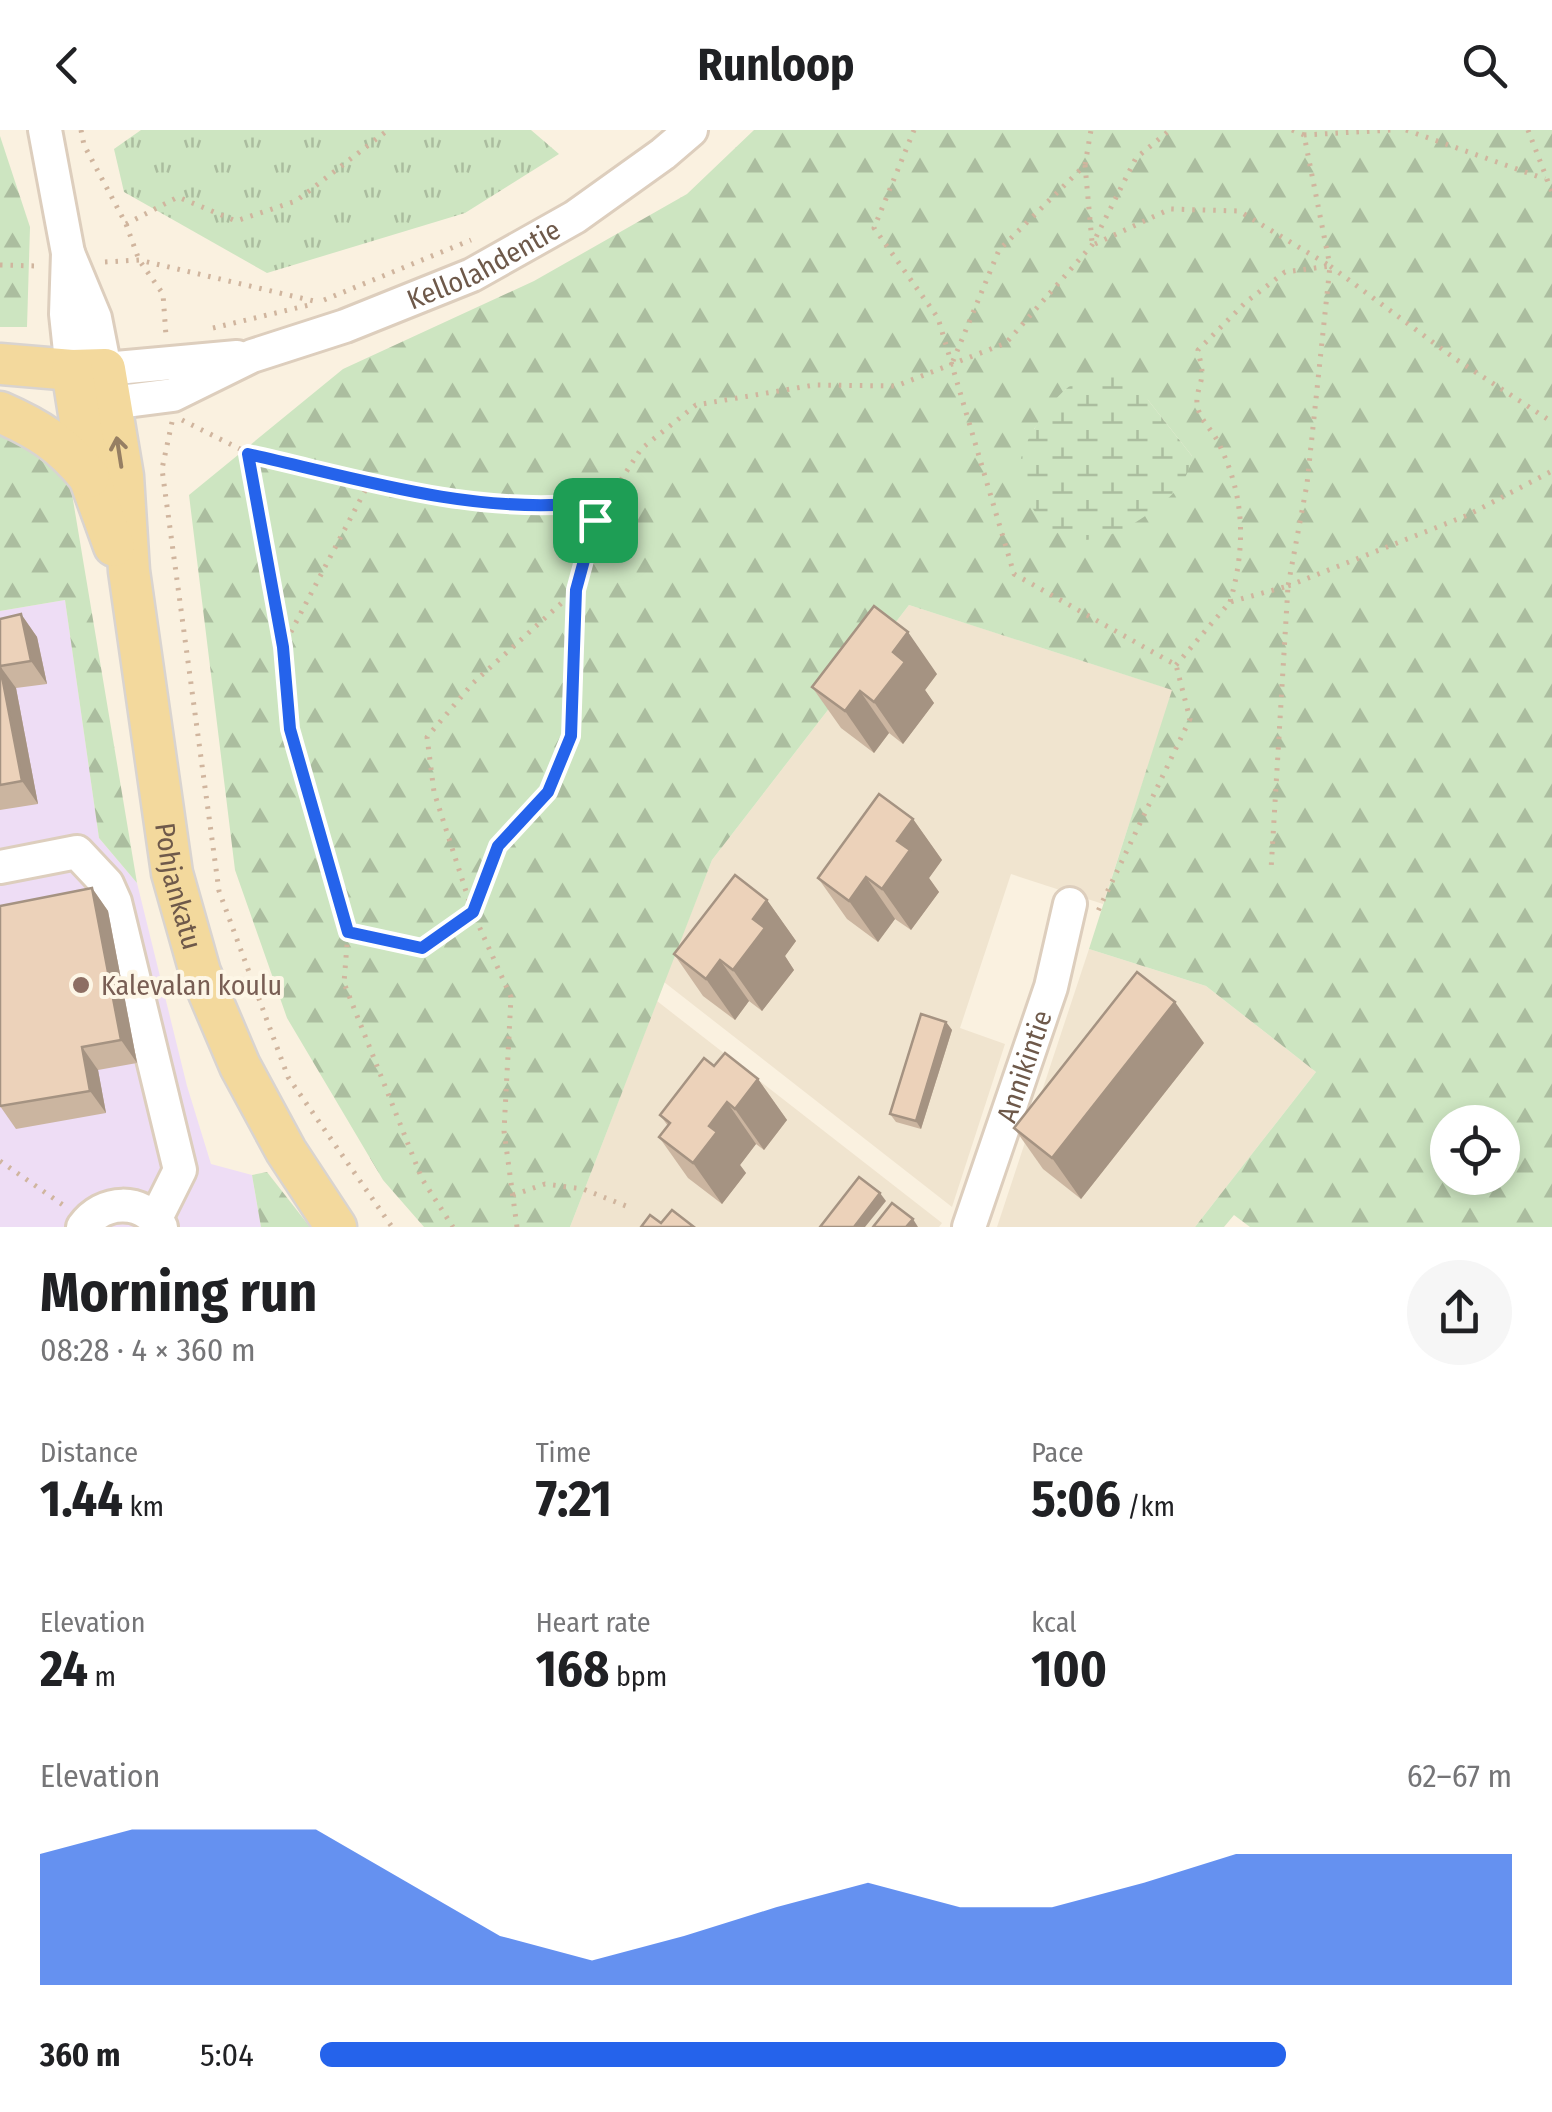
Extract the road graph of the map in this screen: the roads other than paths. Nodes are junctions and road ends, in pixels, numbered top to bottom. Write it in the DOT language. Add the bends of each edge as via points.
graph roads {
  1 [pos="44,130"];
  2 [pos="690,130"];
  3 [pos="252,356"];
  4 [pos="0,364"];
  5 [pos="91,386"];
  6 [pos="0,404"];
  7 [pos="0,412"];
  8 [pos="89,477"];
  9 [pos="129,572"];
  10 [pos="0,867"];
  11 [pos="1084,908"];
  12 [pos="158,1223"];
  13 [pos="85,1224"];
  14 [pos="336,1227"];
  15 [pos="968,1227"];
  1 -- 5 [label="street" via="68,254 66,314"];
  2 -- 3 [label="street, Kellolahdentie" via="576,217 472,275"];
  3 -- 5 [label="street, Kellolahdentie" via="170,361"];
  3 -- 5 [label="street, Kellolahdentie" via="173,394"];
  4 -- 5 [label="main road, Kellolahdentie"];
  5 -- 6 [label="main road, Kellolahdentie"];
  5 -- 8 [label="main road, Pohjankatu"];
  9 -- 5 [label="main road, Pohjankatu, one-way" via="122,476"];
  7 -- 8 [label="main road" via="42,431"];
  8 -- 9 [label="main road, Pohjankatu"];
  9 -- 14 [label="main road, Pohjankatu" via="172,873 200,972 240,1066"];
  10 -- 12 [label="street" via="77,852 115,902 180,1170"];
  11 -- 15 [label="street, Annikintie"];
  12 -- 13 [label="street" via="128,1205 98,1211"];
}
